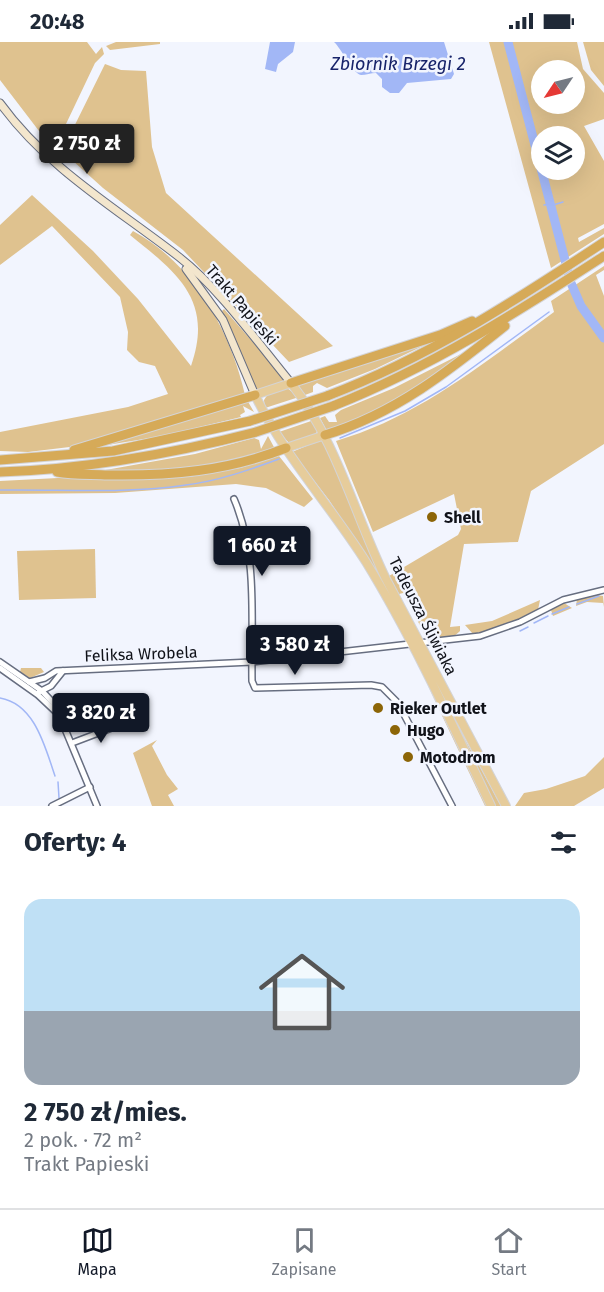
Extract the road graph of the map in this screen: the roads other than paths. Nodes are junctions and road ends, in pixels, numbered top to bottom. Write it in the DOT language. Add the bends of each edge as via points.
graph roads {
  1 [pos="0,103"];
  2 [pos="604,242"];
  3 [pos="168,250"];
  4 [pos="604,256"];
  5 [pos="548,293"];
  6 [pos="517,299"];
  7 [pos="291,383"];
  8 [pos="255,395"];
  9 [pos="325,435"];
  10 [pos="286,448"];
  11 [pos="43,458"];
  12 [pos="0,460"];
  13 [pos="43,470"];
  14 [pos="0,472"];
  15 [pos="234,499"];
  16 [pos="604,590"];
  17 [pos="420,643"];
  18 [pos="410,644"];
  19 [pos="0,662"];
  20 [pos="252,662"];
  21 [pos="0,668"];
  22 [pos="65,670"];
  23 [pos="45,678"];
  24 [pos="29,682"];
  25 [pos="51,686"];
  26 [pos="42,694"];
  27 [pos="54,703"];
  28 [pos="61,718"];
  29 [pos="122,724"];
  30 [pos="72,743"];
  31 [pos="90,787"];
  32 [pos="52,806"];
  33 [pos="97,806"];
  34 [pos="452,806"];
  35 [pos="491,806"];
  36 [pos="506,806"];
  1 -- 3 [label="street, Trakt Papieski" via="52,162"];
  2 -- 6 [label="highway"];
  3 -- 7 [label="street, Trakt Papieski" via="206,283"];
  3 -- 8 [label="street, Trakt Papieski" via="224,320"];
  4 -- 5 [label="highway"];
  5 -- 9 [label="highway" via="416,393 383,412"];
  5 -- 13 [label="highway, bridge" via="426,365 333,406 256,432 152,456"];
  6 -- 7 [label="highway" via="440,335"];
  6 -- 11 [label="highway, bridge" via="434,349 327,396 250,421 150,445"];
  7 -- 8 [label="main road"];
  7 -- 9 [label="main road, Tadeusza Śliwiaka"];
  8 -- 10 [label="main road, Tadeusza Śliwiaka"];
  8 -- 11 [label="highway"];
  9 -- 10 [label="main road"];
  9 -- 17 [label="main road, Tadeusza Śliwiaka" via="369,543"];
  10 -- 13 [label="highway" via="224,467 165,475 66,474"];
  10 -- 18 [label="main road, Tadeusza Śliwiaka" via="359,552"];
  11 -- 12 [label="highway"];
  13 -- 14 [label="highway"];
  15 -- 20 [label="street" via="248,544"];
  16 -- 17 [label="street, Feliksa Wrobela" via="563,600 493,633"];
  17 -- 18 [label="street, Feliksa Wrobela"];
  17 -- 36 [label="main road, Tadeusza Śliwiaka"];
  18 -- 20 [label="street, Feliksa Wrobela"];
  18 -- 35 [label="main road, Tadeusza Śliwiaka"];
  19 -- 24 [label="street"];
  20 -- 22 [label="street, Feliksa Wrobela"];
  20 -- 34 [label="street" via="252,684 257,690 371,685 388,692 398,703"];
  21 -- 26 [label="street, Feliksa Wrobela"];
  22 -- 23 [label="street, Feliksa Wrobela"];
  22 -- 25 [label="street, Feliksa Wrobela"];
  23 -- 24 [label="street, Feliksa Wrobela"];
  23 -- 26 [label="street"];
  24 -- 26 [label="street"];
  25 -- 26 [label="street, Feliksa Wrobela"];
  25 -- 27 [label="street"];
  26 -- 27 [label="street"];
  26 -- 28 [label="street"];
  27 -- 28 [label="street"];
  28 -- 30 [label="street"];
  29 -- 30 [label="street"];
  30 -- 31 [label="street"];
  31 -- 32 [label="street"];
  31 -- 33 [label="street"];
}
